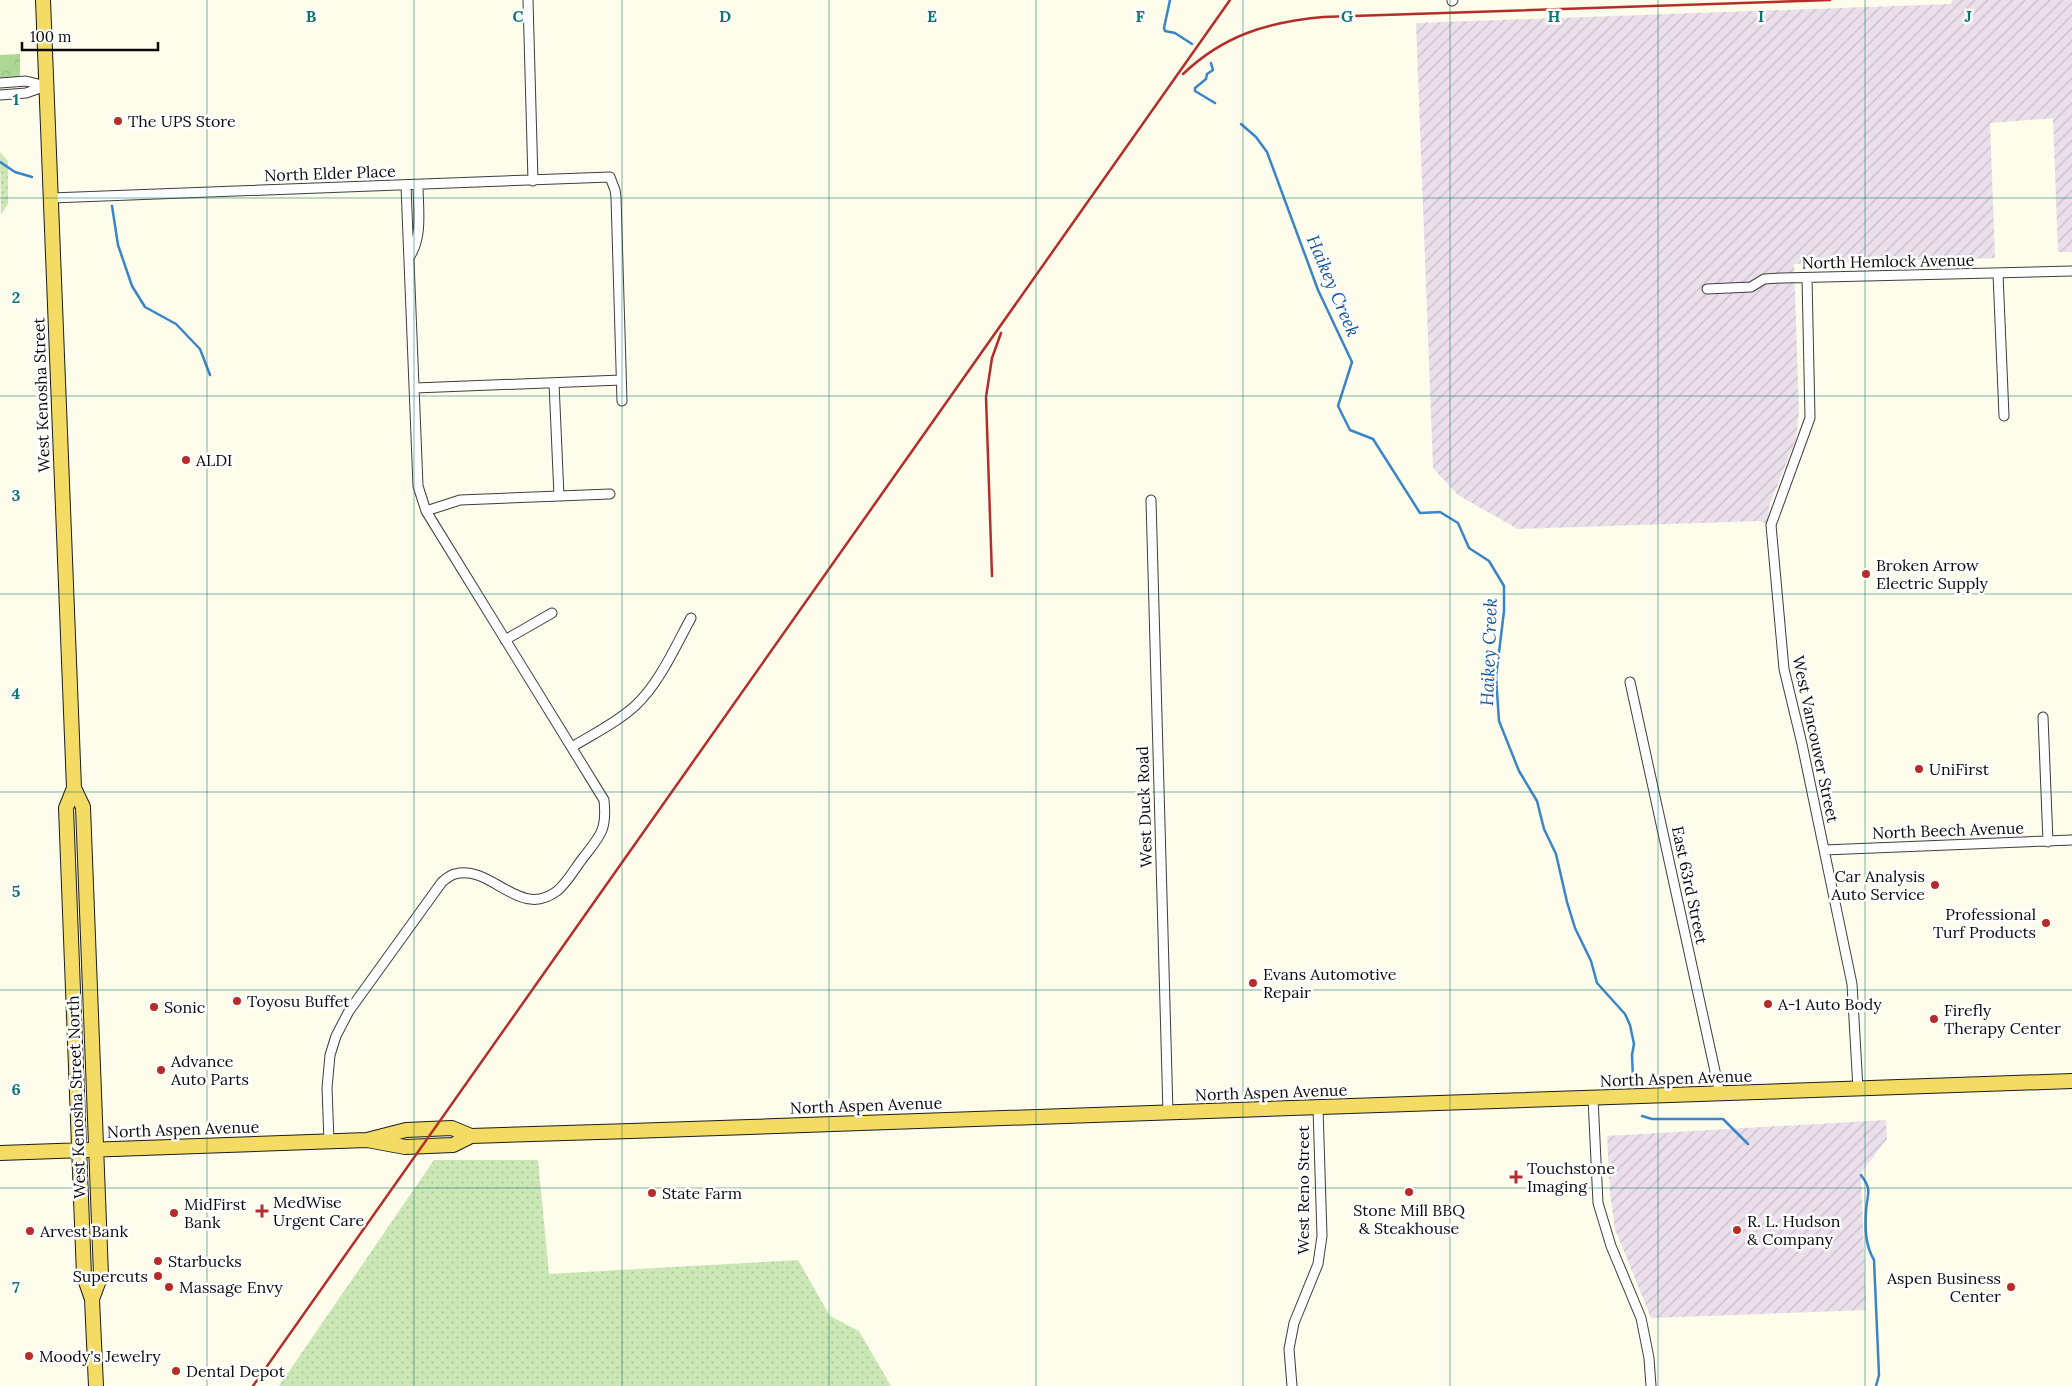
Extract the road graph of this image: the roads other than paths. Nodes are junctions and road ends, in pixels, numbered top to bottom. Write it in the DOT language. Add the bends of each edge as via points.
graph roads {
  1 [pos="43,0"];
  2 [pos="528,0"];
  3 [pos="0,83"];
  4 [pos="46,86"];
  5 [pos="0,95"];
  6 [pos="533,181"];
  7 [pos="418,185"];
  8 [pos="406,186"];
  9 [pos="51,198"];
  10 [pos="410,256"];
  11 [pos="2072,271"];
  12 [pos="1998,274"];
  13 [pos="1807,278"];
  14 [pos="1708,289"];
  15 [pos="621,380"];
  16 [pos="554,383"];
  17 [pos="415,388"];
  18 [pos="622,401"];
  19 [pos="2004,416"];
  20 [pos="610,494"];
  21 [pos="559,496"];
  22 [pos="1151,500"];
  23 [pos="426,511"];
  24 [pos="552,613"];
  25 [pos="691,618"];
  26 [pos="505,640"];
  27 [pos="1630,682"];
  28 [pos="2043,717"];
  29 [pos="572,747"];
  30 [pos="74,788"];
  31 [pos="2072,840"];
  32 [pos="2048,842"];
  33 [pos="1824,850"];
  34 [pos="88,952"];
  35 [pos="72,953"];
  36 [pos="2072,1081"];
  37 [pos="1858,1089"];
  38 [pos="1720,1094"];
  39 [pos="1593,1098"];
  40 [pos="1318,1108"];
  41 [pos="1168,1113"];
  42 [pos="329,1141"];
  43 [pos="95,1149"];
  44 [pos="79,1150"];
  45 [pos="0,1153"];
  46 [pos="92,1299"];
  47 [pos="96,1386"];
  48 [pos="1292,1386"];
  49 [pos="1651,1386"];
  1 -- 4 [label="main road, West Kenosha Street"];
  2 -- 6 [label="street"];
  3 -- 4 [label="street" via="26,81"];
  4 -- 5 [label="street" via="26,94"];
  4 -- 9 [label="main road, West Kenosha Street"];
  6 -- 7 [label="street, North Elder Place"];
  6 -- 15 [label="street, North Elder Place" via="610,177 616,198"];
  7 -- 8 [label="street, North Elder Place"];
  7 -- 10 [label="street" via="419,229"];
  8 -- 9 [label="street, North Elder Place"];
  8 -- 10 [label="street"];
  9 -- 30 [label="main road, West Kenosha Street"];
  10 -- 17 [label="street"];
  11 -- 12 [label="street, North Hemlock Avenue"];
  12 -- 13 [label="street, North Hemlock Avenue"];
  12 -- 19 [label="street"];
  13 -- 14 [label="street, North Hemlock Avenue" via="1764,279 1751,287"];
  13 -- 33 [label="street, West Vancouver Street" via="1810,418 1771,524 1784,669"];
  15 -- 16 [label="street"];
  15 -- 18 [label="street"];
  16 -- 17 [label="street"];
  16 -- 21 [label="street"];
  17 -- 23 [label="street" via="418,486"];
  20 -- 21 [label="street"];
  21 -- 23 [label="street" via="460,500"];
  22 -- 41 [label="street, West Duck Road"];
  23 -- 26 [label="street"];
  24 -- 26 [label="street"];
  25 -- 29 [label="street" via="652,686 636,705"];
  26 -- 29 [label="street"];
  27 -- 38 [label="street, East 63rd Street"];
  28 -- 32 [label="street"];
  29 -- 42 [label="street" via="604,800 603,832 558,890 546,897 518,897 476,874 454,874 442,882 349,1011 336,1036 330,1055 327,1088"];
  30 -- 34 [label="main road, West Kenosha Street" via="83,807"];
  30 -- 35 [label="main road, West Kenosha Street" via="66,808"];
  31 -- 32 [label="street, North Beech Avenue"];
  32 -- 33 [label="street, North Beech Avenue"];
  33 -- 37 [label="street, West Vancouver Street" via="1852,984"];
  34 -- 35 [label="main road"];
  34 -- 43 [label="main road, West Kenosha Street North"];
  35 -- 44 [label="main road, West Kenosha Street North"];
  36 -- 37 [label="main road, North Aspen Avenue"];
  37 -- 38 [label="main road, North Aspen Avenue"];
  38 -- 39 [label="main road, North Aspen Avenue"];
  39 -- 40 [label="main road, North Aspen Avenue"];
  39 -- 49 [label="street" via="1598,1203 1611,1246 1640,1318"];
  40 -- 41 [label="main road, North Aspen Avenue"];
  40 -- 48 [label="street, West Reno Street" via="1322,1236 1318,1264 1293,1328 1289,1350"];
  41 -- 42 [label="main road, North Aspen Avenue" via="471,1136 453,1145 405,1146 367,1140"];
  42 -- 43 [label="main road, North Aspen Avenue"];
  43 -- 44 [label="main road, North Aspen Avenue"];
  43 -- 46 [label="main road, West Kenosha Street North" via="101,1275"];
  44 -- 45 [label="main road, North Aspen Avenue"];
  44 -- 46 [label="main road, West Kenosha Street North" via="84,1276"];
  46 -- 47 [label="main road, West Kenosha Street North"];
}
